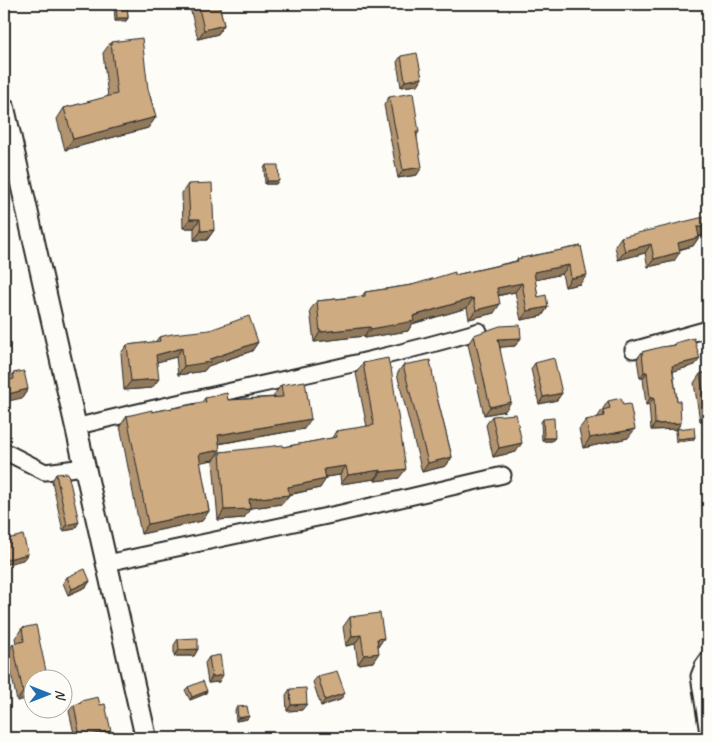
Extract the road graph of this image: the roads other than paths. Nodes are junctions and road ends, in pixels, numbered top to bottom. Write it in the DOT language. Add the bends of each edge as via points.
graph roads {
  1 [pos="4,108"];
  2 [pos="708,330"];
  3 [pos="480,331"];
  4 [pos="634,350"];
  5 [pos="75,427"];
  6 [pos="4,451"];
  7 [pos="84,468"];
  8 [pos="504,475"];
  9 [pos="107,563"];
  10 [pos="708,659"];
  11 [pos="708,733"];
  12 [pos="146,738"];
  1 -- 5 [label="main road"];
  2 -- 4 [label="street"];
  3 -- 5 [label="street" via="398,354"];
  5 -- 7 [label="main road"];
  6 -- 7 [label="street" via="45,472"];
  7 -- 9 [label="main road"];
  8 -- 9 [label="street"];
  9 -- 12 [label="main road"];
  10 -- 11 [label="street" via="699,676"];
}
